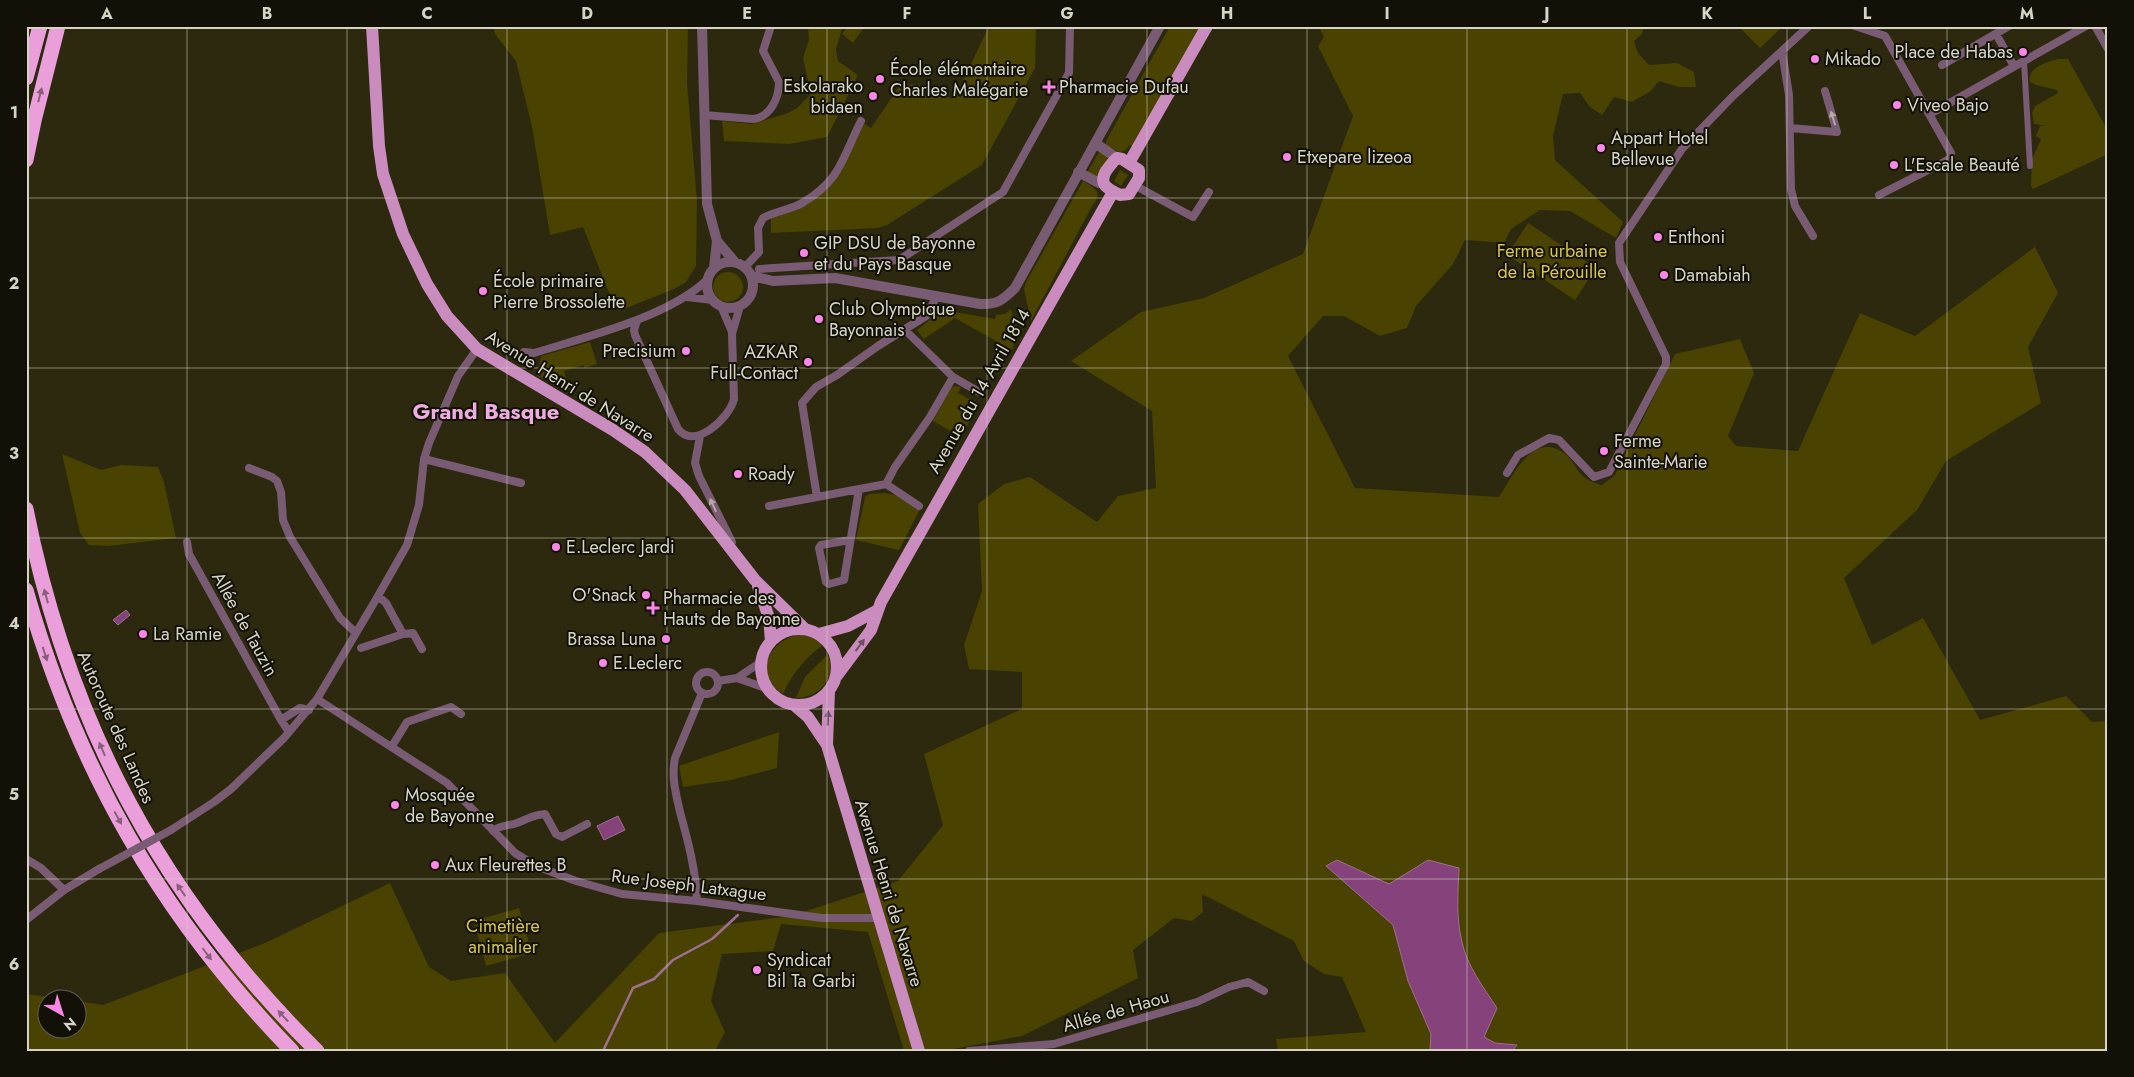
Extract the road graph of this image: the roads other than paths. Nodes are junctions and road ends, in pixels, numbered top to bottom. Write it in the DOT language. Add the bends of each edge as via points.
graph roads {
  1 [pos="40,26"];
  2 [pos="58,26"];
  3 [pos="372,26"];
  4 [pos="702,26"];
  5 [pos="771,26"];
  6 [pos="1070,26"];
  7 [pos="1160,26"];
  8 [pos="1207,26"];
  9 [pos="1809,26"];
  10 [pos="1855,26"];
  11 [pos="2009,26"];
  12 [pos="2086,26"];
  13 [pos="2095,26"];
  14 [pos="1996,34"];
  15 [pos="2108,49"];
  16 [pos="1782,51"];
  17 [pos="2024,61"];
  18 [pos="1942,65"];
  19 [pos="2014,66"];
  20 [pos="26,78"];
  21 [pos="1825,91"];
  22 [pos="1930,114"];
  23 [pos="704,115"];
  24 [pos="861,120"];
  25 [pos="1790,128"];
  26 [pos="1095,143"];
  27 [pos="26,160"];
  28 [pos="1123,161"];
  29 [pos="2030,166"];
  30 [pos="1078,172"];
  31 [pos="1103,183"];
  32 [pos="1134,185"];
  33 [pos="1113,192"];
  34 [pos="1209,192"];
  35 [pos="1879,195"];
  36 [pos="1813,236"];
  37 [pos="717,240"];
  38 [pos="734,261"];
  39 [pos="746,267"];
  40 [pos="714,268"];
  41 [pos="756,272"];
  42 [pos="707,280"];
  43 [pos="773,281"];
  44 [pos="752,293"];
  45 [pos="937,296"];
  46 [pos="687,297"];
  47 [pos="717,303"];
  48 [pos="740,306"];
  49 [pos="637,321"];
  50 [pos="905,330"];
  51 [pos="732,334"];
  52 [pos="477,349"];
  53 [pos="524,352"];
  54 [pos="952,377"];
  55 [pos="979,392"];
  56 [pos="700,436"];
  57 [pos="424,459"];
  58 [pos="249,468"];
  59 [pos="1507,473"];
  60 [pos="521,483"];
  61 [pos="886,484"];
  62 [pos="859,488"];
  63 [pos="817,498"];
  64 [pos="769,506"];
  65 [pos="919,506"];
  66 [pos="26,509"];
  67 [pos="850,540"];
  68 [pos="187,542"];
  69 [pos="743,564"];
  70 [pos="755,580"];
  71 [pos="26,590"];
  72 [pos="378,596"];
  73 [pos="878,610"];
  74 [pos="805,629"];
  75 [pos="356,634"];
  76 [pos="403,634"];
  77 [pos="819,634"];
  78 [pos="771,641"];
  79 [pos="361,648"];
  80 [pos="422,648"];
  81 [pos="761,662"];
  82 [pos="836,677"];
  83 [pos="737,678"];
  84 [pos="718,681"];
  85 [pos="768,689"];
  86 [pos="829,691"];
  87 [pos="702,692"];
  88 [pos="317,699"];
  89 [pos="794,704"];
  90 [pos="308,710"];
  91 [pos="461,714"];
  92 [pos="281,720"];
  93 [pos="289,732"];
  94 [pos="827,745"];
  95 [pos="392,746"];
  96 [pos="587,824"];
  97 [pos="493,831"];
  98 [pos="26,859"];
  99 [pos="64,890"];
  100 [pos="697,901"];
  101 [pos="879,918"];
  102 [pos="26,920"];
  103 [pos="1264,992"];
  104 [pos="292,1051"];
  105 [pos="317,1051"];
  106 [pos="919,1051"];
  107 [pos="969,1051"];
  1 -- 20 [label="highway"];
  27 -- 2 [label="highway, one-way"];
  3 -- 52 [label="main road, Avenue Henri de Navarre" via="379,146 390,202 427,284 447,316"];
  4 -- 23 [label="street"];
  5 -- 23 [label="street" via="762,51 779,87 768,114 753,119"];
  6 -- 41 [label="street" via="1069,73 1003,192 899,260"];
  7 -- 26 [label="street"];
  8 -- 28 [label="main road"];
  9 -- 16 [label="street"];
  10 -- 22 [label="street" via="1885,36"];
  11 -- 14 [label="street"];
  12 -- 17 [label="street"];
  13 -- 15 [label="street"];
  14 -- 18 [label="street"];
  14 -- 19 [label="street"];
  16 -- 25 [label="street"];
  16 -- 59 [label="street" via="1682,149 1619,243 1620,262 1666,357 1666,364 1609,472 1594,477 1559,440 1549,438 1518,455"];
  17 -- 19 [label="street"];
  17 -- 29 [label="street"];
  19 -- 22 [label="street"];
  25 -- 21 [label="street, one-way" via="1837,132"];
  22 -- 35 [label="street" via="1951,153 1950,158"];
  23 -- 37 [label="street" via="707,204"];
  24 -- 39 [label="street" via="843,164 829,182 802,204 763,218 758,228 759,252"];
  25 -- 36 [label="street" via="1791,189 1795,206"];
  26 -- 28 [label="street"];
  26 -- 30 [label="street"];
  28 -- 31 [label="main road" via="1112,162"];
  28 -- 32 [label="main road" via="1139,170 1139,178"];
  30 -- 31 [label="street"];
  30 -- 45 [label="street" via="1014,288 1002,301 984,304"];
  31 -- 33 [label="main road"];
  32 -- 33 [label="main road" via="1129,194"];
  32 -- 34 [label="street" via="1193,217"];
  33 -- 73 [label="main road, Avenue du 14 Avril 1814"];
  37 -- 38 [label="street"];
  37 -- 40 [label="street"];
  38 -- 39 [label="street"];
  38 -- 40 [label="street"];
  39 -- 41 [label="street"];
  40 -- 42 [label="street"];
  41 -- 43 [label="street"];
  41 -- 44 [label="street"];
  42 -- 46 [label="street"];
  42 -- 47 [label="street" via="709,294"];
  43 -- 44 [label="street"];
  43 -- 45 [label="street" via="835,278"];
  44 -- 48 [label="street"];
  45 -- 50 [label="street" via="926,316"];
  46 -- 47 [label="street"];
  46 -- 49 [label="street"];
  47 -- 48 [label="street" via="727,308"];
  47 -- 51 [label="street"];
  48 -- 51 [label="street"];
  49 -- 53 [label="street" via="534,353"];
  49 -- 56 [label="street" via="635,335 678,429 689,437"];
  50 -- 54 [label="street"];
  50 -- 63 [label="street" via="806,395 802,407"];
  51 -- 56 [label="street" via="732,406"];
  52 -- 57 [label="street" via="458,376"];
  52 -- 69 [label="main road, Avenue Henri de Navarre" via="645,452 685,490"];
  54 -- 55 [label="street"];
  54 -- 61 [label="street"];
  69 -- 56 [label="street, one-way" via="699,476 695,456"];
  57 -- 60 [label="street"];
  57 -- 72 [label="street" via="414,525 407,545"];
  58 -- 75 [label="street" via="277,481 283,520 290,537 340,618"];
  61 -- 62 [label="street"];
  61 -- 65 [label="street"];
  62 -- 63 [label="street"];
  62 -- 67 [label="street"];
  63 -- 64 [label="street"];
  105 -- 66 [label="highway, Autoroute des Landes, one-way" via="253,983 202,920 168,872 133,813 68,668 41,577"];
  67 -- 67 [label="street" via="844,580 829,584 819,548"];
  68 -- 92 [label="street, Allée de Tauzin" via="189,554"];
  69 -- 70 [label="main road, Avenue Henri de Navarre"];
  70 -- 74 [label="main road, Avenue Henri de Navarre"];
  70 -- 78 [label="main road, Avenue Henri de Navarre" via="768,614"];
  71 -- 104 [label="highway, Autoroute des Landes, one-way" via="69,717 118,820 189,932 235,990"];
  72 -- 75 [label="street"];
  72 -- 76 [label="street" via="386,602"];
  73 -- 77 [label="main road" via="848,626"];
  82 -- 73 [label="main road, Avenue du 14 Avril 1814, one-way" via="871,630"];
  74 -- 77 [label="main road"];
  74 -- 78 [label="main road" via="787,631"];
  75 -- 88 [label="street"];
  76 -- 79 [label="street"];
  76 -- 80 [label="street" via="413,633"];
  77 -- 82 [label="main road" via="836,656"];
  78 -- 81 [label="main road"];
  81 -- 83 [label="street"];
  81 -- 85 [label="main road"];
  82 -- 86 [label="main road"];
  83 -- 84 [label="street"];
  83 -- 85 [label="street"];
  84 -- 87 [label="street" via="712,693"];
  84 -- 87 [label="street" via="713,674 702,674 696,681"];
  85 -- 89 [label="main road" via="778,698"];
  86 -- 89 [label="main road" via="819,700"];
  94 -- 86 [label="main road, Avenue Henri de Navarre, one-way"];
  87 -- 100 [label="street" via="673,769 675,793 696,880"];
  88 -- 90 [label="street"];
  88 -- 95 [label="street, Rue Joseph Latxague"];
  89 -- 94 [label="main road, Avenue Henri de Navarre" via="808,717"];
  90 -- 92 [label="street" via="300,708"];
  90 -- 93 [label="street"];
  91 -- 95 [label="street" via="451,707 408,722"];
  92 -- 93 [label="street, Allée de Tauzin"];
  93 -- 99 [label="street, bridge" via="263,760 214,802"];
  94 -- 101 [label="main road, Avenue Henri de Navarre"];
  95 -- 97 [label="street, Rue Joseph Latxague" via="447,783"];
  96 -- 97 [label="street" via="562,836 556,834 545,814"];
  97 -- 100 [label="street, Rue Joseph Latxague" via="527,862 576,881 622,894"];
  98 -- 99 [label="street" via="41,868"];
  99 -- 102 [label="street"];
  100 -- 101 [label="street, Rue Joseph Latxague" via="822,918"];
  101 -- 106 [label="main road, Avenue Henri de Navarre"];
  103 -- 107 [label="street, Allée de Haou" via="1248,982 1197,1002 1054,1044"];
}
